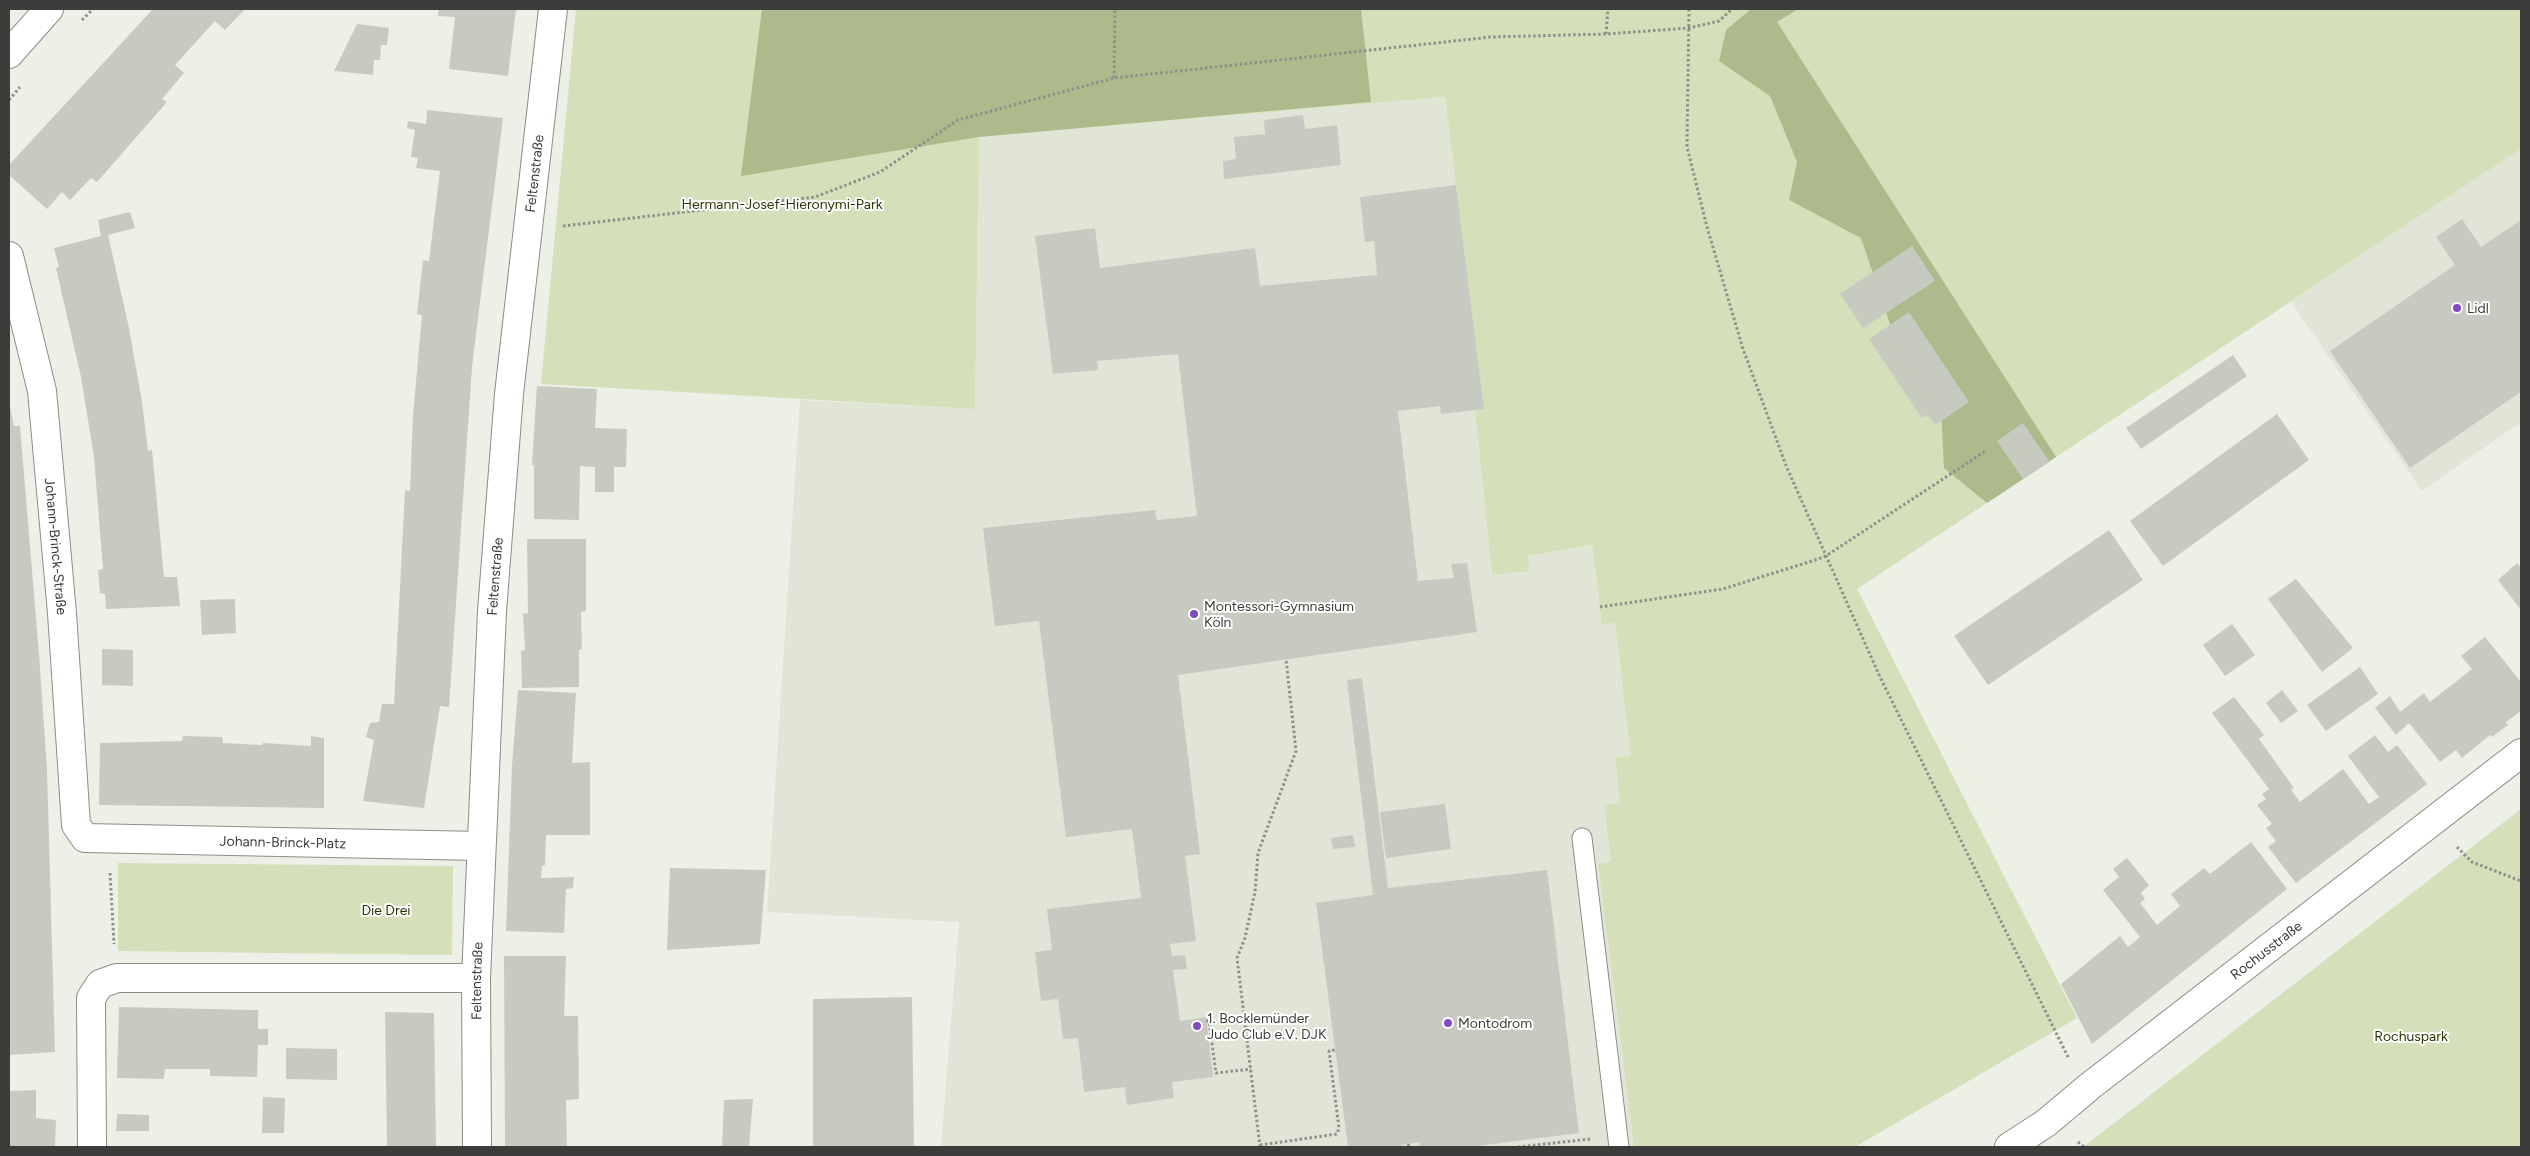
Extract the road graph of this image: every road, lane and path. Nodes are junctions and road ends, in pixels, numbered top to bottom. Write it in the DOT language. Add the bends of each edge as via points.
graph roads {
  1 [pos="49,9"];
  2 [pos="553,9"];
  3 [pos="1116,9"];
  4 [pos="1608,9"];
  5 [pos="1689,9"];
  6 [pos="1732,9"];
  7 [pos="1689,28"];
  8 [pos="1606,34"];
  9 [pos="9,54"];
  10 [pos="1114,78"];
  11 [pos="528,230"];
  12 [pos="9,256"];
  13 [pos="1987,450"];
  14 [pos="1826,556"];
  15 [pos="1600,607"];
  16 [pos="1286,659"];
  17 [pos="2521,753"];
  18 [pos="2433,823"];
  19 [pos="85,838"];
  20 [pos="1582,838"];
  21 [pos="481,846"];
  22 [pos="2521,881"];
  23 [pos="117,978"];
  24 [pos="476,978"];
  25 [pos="1206,1022"];
  26 [pos="1335,1050"];
  27 [pos="2070,1061"];
  28 [pos="1251,1068"];
  29 [pos="1591,1138"];
  30 [pos="1260,1146"];
  31 [pos="92,1147"];
  32 [pos="478,1147"];
  33 [pos="1518,1147"];
  34 [pos="1619,1147"];
  35 [pos="2010,1147"];
  1 -- 9 [label="street"];
  2 -- 11 [label="street, Feltenstraße"];
  3 -- 10 [label="path"];
  4 -- 8 [label="path"];
  5 -- 7 [label="path"];
  6 -- 7 [label="path" via="1719,21"];
  7 -- 8 [label="path"];
  7 -- 14 [label="path" via="1687,146 1707,227 1743,349 1787,468"];
  8 -- 10 [label="path" via="1492,37"];
  10 -- 11 [label="path" via="958,120 880,172 815,197"];
  11 -- 21 [label="street, Feltenstraße" via="509,394 492,611"];
  12 -- 19 [label="street, Johann-Brinck-Straße" via="42,391 62,613 76,825"];
  13 -- 14 [label="path"];
  14 -- 15 [label="path" via="1723,589"];
  14 -- 27 [label="path" via="1880,677"];
  16 -- 28 [label="path" via="1296,751 1258,853 1255,892 1238,958"];
  17 -- 18 [label="street, Rochusstraße"];
  18 -- 22 [label="path" via="2472,862"];
  18 -- 35 [label="street, Rochusstraße" via="2046,1123"];
  19 -- 21 [label="street, Johann-Brinck-Platz"];
  19 -- 23 [label="path" via="111,875"];
  20 -- 34 [label="lane"];
  21 -- 24 [label="street, Feltenstraße"];
  23 -- 24 [label="street"];
  23 -- 31 [label="street" via="100,984 91,998"];
  24 -- 32 [label="street, Feltenstraße"];
  25 -- 28 [label="path" via="1209,1021 1216,1072"];
  26 -- 30 [label="path" via="1329,1051 1339,1128 1336,1134"];
  28 -- 30 [label="path"];
  29 -- 33 [label="path"];
}
